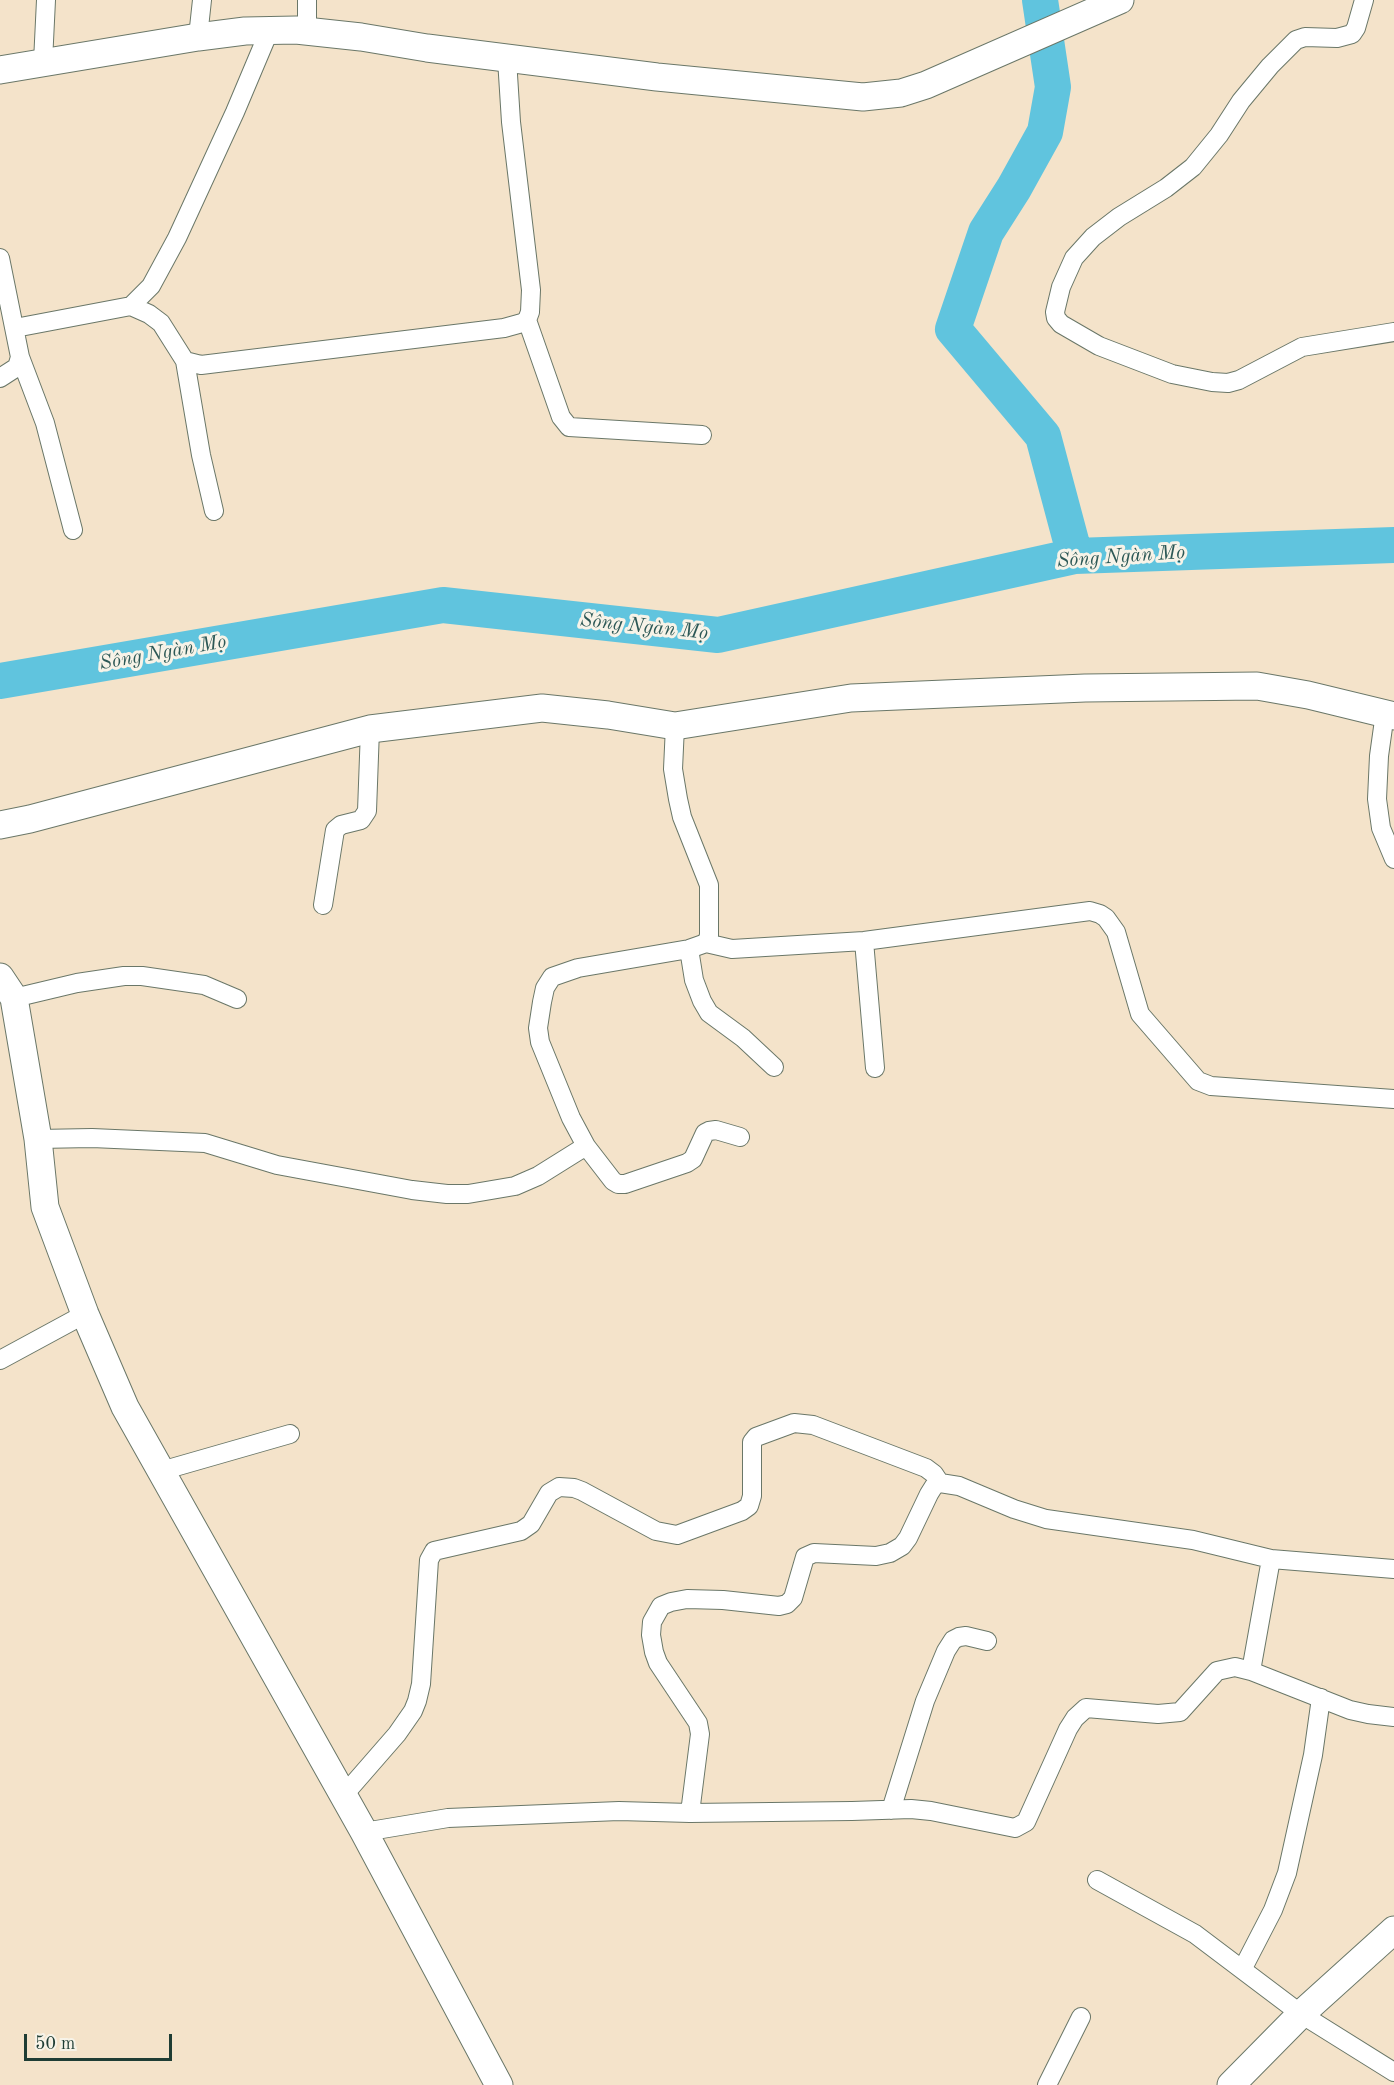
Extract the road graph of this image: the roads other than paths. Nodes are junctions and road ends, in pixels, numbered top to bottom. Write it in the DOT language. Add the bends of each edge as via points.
graph roads {
  1 [pos="46,0"];
  2 [pos="202,0"];
  3 [pos="307,0"];
  4 [pos="1120,0"];
  5 [pos="1364,0"];
  6 [pos="270,29"];
  7 [pos="307,31"];
  8 [pos="198,37"];
  9 [pos="507,59"];
  10 [pos="43,62"];
  11 [pos="0,70"];
  12 [pos="0,258"];
  13 [pos="130,306"];
  14 [pos="527,320"];
  15 [pos="15,328"];
  16 [pos="1394,332"];
  17 [pos="20,357"];
  18 [pos="185,361"];
  19 [pos="0,378"];
  20 [pos="702,435"];
  21 [pos="214,511"];
  22 [pos="73,530"];
  23 [pos="1390,714"];
  24 [pos="675,726"];
  25 [pos="370,729"];
  26 [pos="0,825"];
  27 [pos="1394,859"];
  28 [pos="323,905"];
  29 [pos="864,941"];
  30 [pos="697,946"];
  31 [pos="7,988"];
  32 [pos="237,999"];
  33 [pos="774,1067"];
  34 [pos="875,1068"];
  35 [pos="1394,1099"];
  36 [pos="740,1137"];
  37 [pos="38,1139"];
  38 [pos="586,1146"];
  39 [pos="85,1314"];
  40 [pos="0,1360"];
  41 [pos="290,1434"];
  42 [pos="161,1471"];
  43 [pos="940,1484"];
  44 [pos="1271,1559"];
  45 [pos="1394,1569"];
  46 [pos="987,1641"];
  47 [pos="1251,1671"];
  48 [pos="1321,1698"];
  49 [pos="1394,1717"];
  50 [pos="343,1796"];
  51 [pos="891,1810"];
  52 [pos="690,1813"];
  53 [pos="364,1832"];
  54 [pos="1097,1880"];
  55 [pos="1394,1930"];
  56 [pos="1243,1968"];
  57 [pos="1301,2014"];
  58 [pos="1081,2017"];
  59 [pos="1394,2072"];
  60 [pos="499,2085"];
  61 [pos="1047,2085"];
  62 [pos="1231,2085"];
  1 -- 10 [label="street"];
  2 -- 8 [label="street"];
  3 -- 7 [label="street"];
  4 -- 9 [label="street" via="926,85 901,93 863,97"];
  5 -- 16 [label="street" via="1352,34 1296,40 1241,101 1193,167 1093,237 1074,258 1060,287 1055,312 1060,324 1099,346 1172,374 1212,382 1239,380 1302,347"];
  6 -- 7 [label="street"];
  6 -- 8 [label="street"];
  6 -- 13 [label="street" via="164,263 151,286"];
  7 -- 9 [label="street"];
  8 -- 10 [label="street"];
  9 -- 14 [label="street" via="531,290"];
  10 -- 11 [label="street"];
  12 -- 15 [label="street"];
  13 -- 15 [label="street"];
  13 -- 18 [label="street" via="160,323"];
  14 -- 18 [label="street" via="516,326 201,365"];
  14 -- 20 [label="street" via="561,417 569,427"];
  15 -- 17 [label="street"];
  17 -- 19 [label="street" via="17,367"];
  17 -- 22 [label="street" via="45,423"];
  18 -- 21 [label="street"];
  23 -- 24 [label="street" via="1257,686 1085,688 851,698"];
  23 -- 27 [label="street" via="1380,756 1377,799 1381,828"];
  24 -- 25 [label="street" via="542,708"];
  24 -- 30 [label="street" via="673,769 678,799 709,885 710,929"];
  25 -- 26 [label="street"];
  25 -- 28 [label="street" via="367,811 361,820 340,825 333,834"];
  29 -- 30 [label="street" via="732,948"];
  29 -- 34 [label="street"];
  29 -- 35 [label="street" via="1083,911 1100,914 1116,932 1140,1014 1198,1081 1211,1086"];
  30 -- 33 [label="street" via="694,980 709,1013"];
  30 -- 38 [label="street" via="578,968 552,977 545,988 538,1028 540,1042"];
  31 -- 32 [label="street" via="142,976 204,985"];
  31 -- 37 [label="street"];
  36 -- 38 [label="street" via="709,1131 687,1163 625,1184 613,1181"];
  37 -- 38 [label="street" via="205,1143 277,1165 447,1194 515,1186"];
  37 -- 39 [label="street" via="45,1207"];
  39 -- 40 [label="street"];
  39 -- 42 [label="street" via="125,1407"];
  41 -- 42 [label="street"];
  42 -- 50 [label="street"];
  43 -- 44 [label="street" via="959,1486 1046,1519 1193,1540"];
  43 -- 50 [label="street" via="926,1468 813,1425 794,1423 752,1442 749,1506 676,1535 656,1532 582,1491 559,1487 549,1493 531,1524 521,1531 434,1551 429,1560 417,1701 397,1734"];
  43 -- 52 [label="street" via="929,1494 908,1538 890,1553 814,1553 805,1557 793,1598 787,1604 687,1599 661,1606 652,1622 654,1652 698,1723 700,1734"];
  44 -- 45 [label="street"];
  44 -- 47 [label="street"];
  46 -- 51 [label="street" via="959,1637 946,1651 925,1701"];
  47 -- 48 [label="street"];
  47 -- 51 [label="street" via="1235,1667 1217,1671 1185,1708 1173,1714 1086,1708 1068,1729 1026,1822 1015,1828 931,1811"];
  48 -- 49 [label="street" via="1350,1710"];
  48 -- 56 [label="street" via="1313,1755 1287,1873"];
  50 -- 53 [label="street"];
  51 -- 52 [label="street"];
  52 -- 53 [label="street" via="619,1810 486,1815"];
  53 -- 60 [label="street"];
  54 -- 56 [label="street" via="1195,1934"];
  55 -- 57 [label="street"];
  56 -- 57 [label="street"];
  57 -- 59 [label="street"];
  57 -- 62 [label="street"];
  58 -- 61 [label="street"];
}
